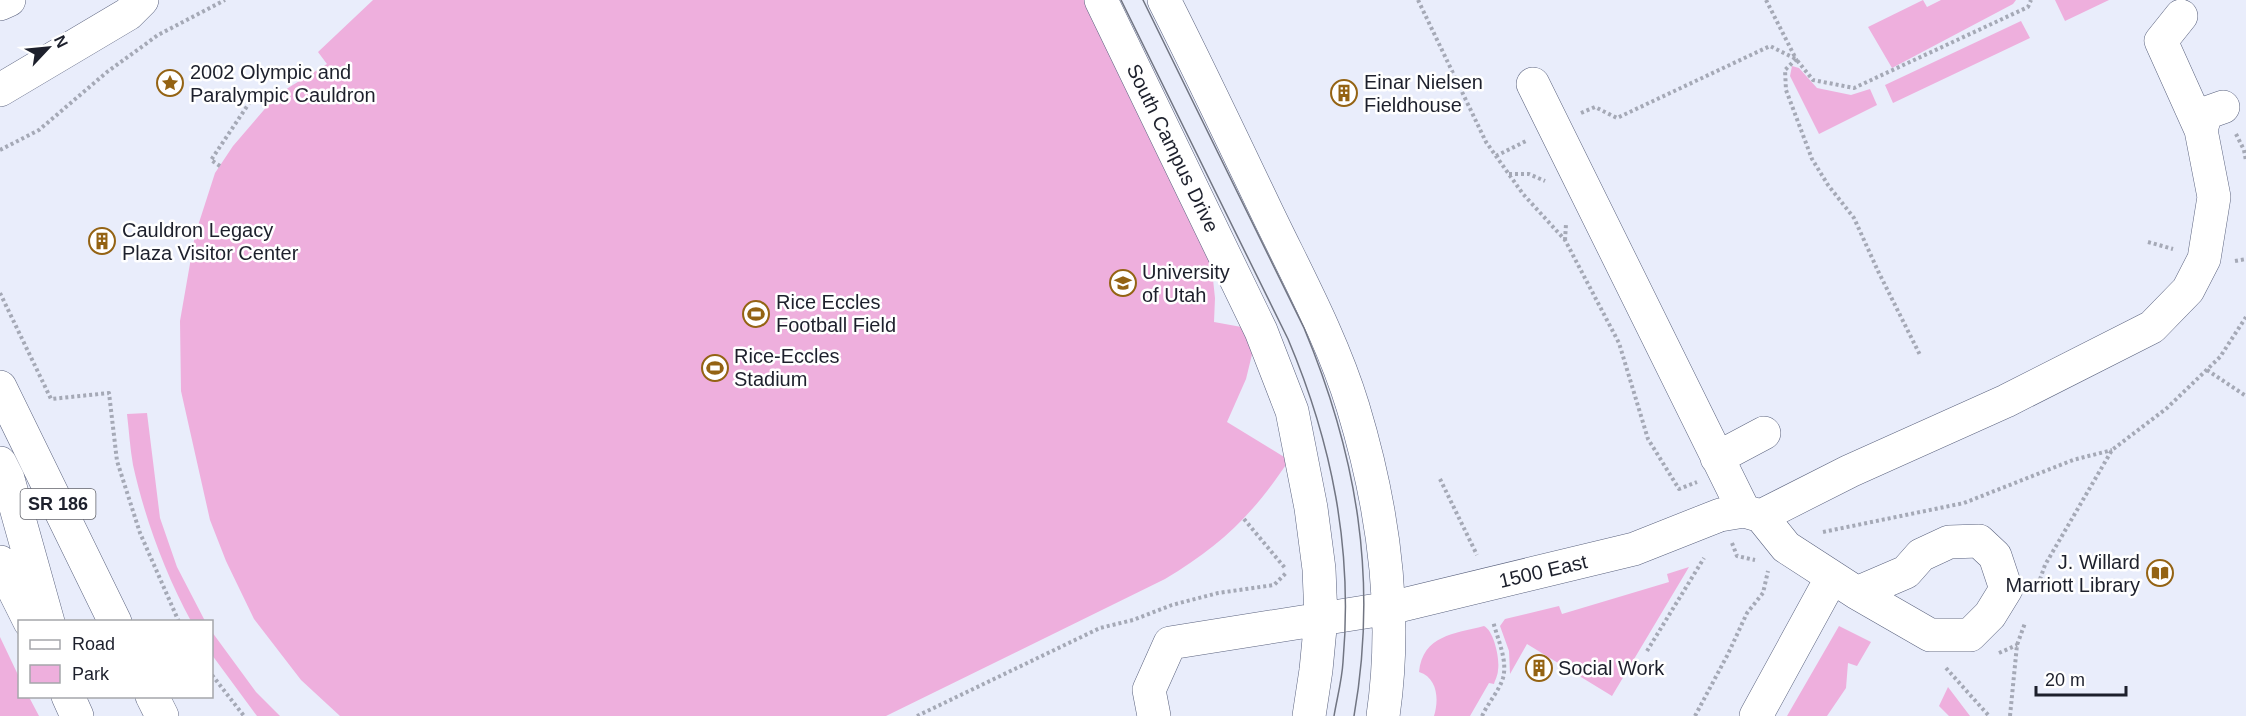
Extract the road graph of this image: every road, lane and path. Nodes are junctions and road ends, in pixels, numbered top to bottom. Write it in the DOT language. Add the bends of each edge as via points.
graph roads {
  1 [pos="9,0"];
  2 [pos="142,0"];
  3 [pos="225,0"];
  4 [pos="1101,0"];
  5 [pos="1164,0"];
  6 [pos="1418,0"];
  7 [pos="1766,0"];
  8 [pos="2031,0"];
  9 [pos="0,4"];
  10 [pos="2181,16"];
  11 [pos="1796,59"];
  12 [pos="1533,84"];
  13 [pos="0,90"];
  14 [pos="254,96"];
  15 [pos="2223,106"];
  16 [pos="1595,107"];
  17 [pos="2201,130"];
  18 [pos="1531,138"];
  19 [pos="0,150"];
  20 [pos="1496,156"];
  21 [pos="220,166"];
  22 [pos="1508,174"];
  23 [pos="1550,185"];
  24 [pos="1566,221"];
  25 [pos="1565,240"];
  26 [pos="2148,242"];
  27 [pos="2166,247"];
  28 [pos="0,292"];
  29 [pos="2246,317"];
  30 [pos="1920,355"];
  31 [pos="2206,370"];
  32 [pos="0,387"];
  33 [pos="2246,396"];
  34 [pos="1764,433"];
  35 [pos="2112,450"];
  36 [pos="0,464"];
  37 [pos="1708,470"];
  38 [pos="1440,479"];
  39 [pos="1752,514"];
  40 [pos="1244,519"];
  41 [pos="1817,532"];
  42 [pos="1733,545"];
  43 [pos="1477,555"];
  44 [pos="1737,556"];
  45 [pos="1704,558"];
  46 [pos="0,562"];
  47 [pos="1769,567"];
  48 [pos="1274,585"];
  49 [pos="2038,586"];
  50 [pos="1274,592"];
  51 [pos="1390,608"];
  52 [pos="2027,616"];
  53 [pos="1322,618"];
  54 [pos="29,620"];
  55 [pos="48,620"];
  56 [pos="115,620"];
  57 [pos="179,620"];
  58 [pos="1493,621"];
  59 [pos="1647,651"];
  60 [pos="1943,665"];
  61 [pos="213,676"];
  62 [pos="153,698"];
  63 [pos="162,716"];
  64 [pos="244,716"];
  65 [pos="917,716"];
  66 [pos="1154,716"];
  67 [pos="1309,716"];
  68 [pos="1383,716"];
  69 [pos="1482,716"];
  70 [pos="1695,716"];
  71 [pos="1756,716"];
  72 [pos="1989,716"];
  73 [pos="2010,716"];
  1 -- 9 [label="street"];
  2 -- 13 [label="street" via="128,14"];
  3 -- 19 [label="path" via="158,35 39,130"];
  4 -- 53 [label="street, South Campus Drive" via="1261,331 1292,411 1311,508"];
  5 -- 51 [label="street" via="1324,331 1353,407 1374,495"];
  6 -- 20 [label="path"];
  7 -- 11 [label="path"];
  8 -- 11 [label="path" via="2028,7 1854,88 1813,80"];
  10 -- 17 [label="street, 1500 East" via="2161,41"];
  11 -- 16 [label="path" via="1770,46 1617,118"];
  11 -- 30 [label="path" via="1785,70 1786,90 1812,159 1854,218"];
  12 -- 37 [label="street"];
  14 -- 21 [label="path" via="211,160"];
  15 -- 17 [label="street" via="2206,113"];
  17 -- 39 [label="street, 1500 East" via="2214,198 2204,259 2188,290 2152,327 2006,401"];
  18 -- 20 [label="path"];
  20 -- 22 [label="path"];
  22 -- 23 [label="path" via="1528,174"];
  22 -- 25 [label="path"];
  24 -- 25 [label="path"];
  25 -- 37 [label="path" via="1619,343 1648,440 1679,489"];
  26 -- 27 [label="path"];
  28 -- 57 [label="path" via="51,399 109,393 117,460 140,533"];
  29 -- 31 [label="path" via="2220,357"];
  31 -- 33 [label="path"];
  31 -- 35 [label="path" via="2168,408"];
  32 -- 56 [label="street, SR 186"];
  34 -- 37 [label="street"];
  35 -- 41 [label="path" via="2073,460 1964,503"];
  35 -- 49 [label="path" via="2045,565"];
  36 -- 55 [label="street" via="8,478"];
  37 -- 39 [label="street"];
  38 -- 43 [label="path"];
  39 -- 51 [label="street, 1500 East" via="1720,515 1634,549"];
  39 -- 71 [label="street" via="1786,547 1844,585"];
  40 -- 48 [label="path" via="1288,570"];
  42 -- 44 [label="path"];
  45 -- 59 [label="path"];
  46 -- 54 [label="street"];
  47 -- 70 [label="path" via="1763,593 1747,613"];
  48 -- 50 [label="path"];
  48 -- 65 [label="path" via="1218,593 1100,628"];
  51 -- 53 [label="street, 1500 East"];
  51 -- 68 [label="street"];
  52 -- 73 [label="path" via="2017,645"];
  53 -- 66 [label="street, 1500 East" via="1170,643 1149,690"];
  53 -- 67 [label="street, South Campus Drive"];
  58 -- 69 [label="path" via="1504,670"];
  60 -- 72 [label="path"];
  61 -- 64 [label="path"];
  62 -- 63 [label="street"];
}
